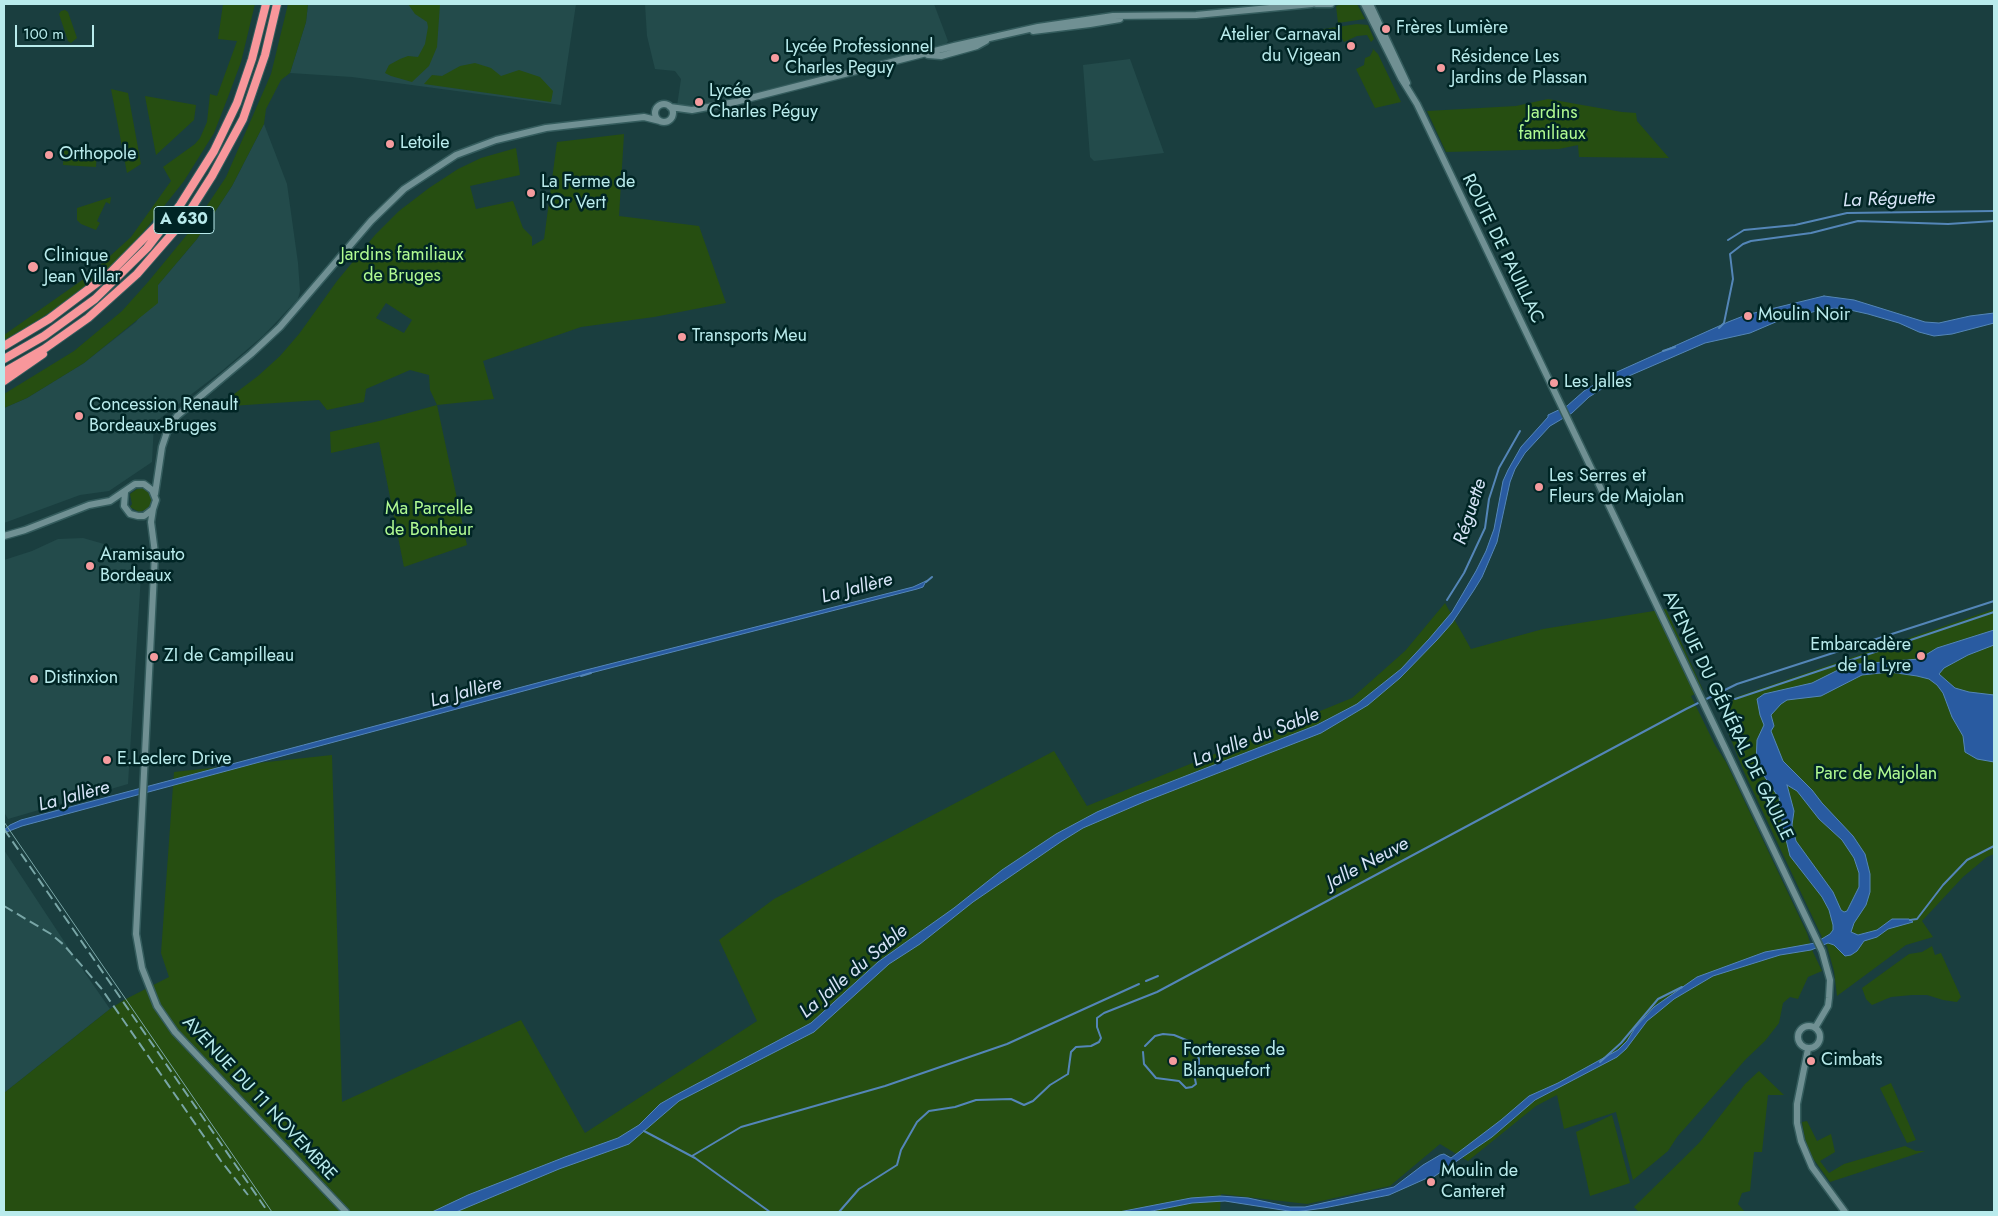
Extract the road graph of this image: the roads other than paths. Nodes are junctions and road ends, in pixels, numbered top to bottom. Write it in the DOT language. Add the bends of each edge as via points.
graph roads {
  1 [pos="266,4"];
  2 [pos="277,4"];
  3 [pos="1312,4"];
  4 [pos="1316,4"];
  5 [pos="1331,4"];
  6 [pos="1364,4"];
  7 [pos="1370,4"];
  8 [pos="1409,89"];
  9 [pos="670,107"];
  10 [pos="656,110"];
  11 [pos="692,110"];
  12 [pos="644,117"];
  13 [pos="670,120"];
  14 [pos="660,121"];
  15 [pos="191,188"];
  16 [pos="78,326"];
  17 [pos="4,346"];
  18 [pos="4,359"];
  19 [pos="4,372"];
  20 [pos="4,381"];
  21 [pos="1568,422"];
  22 [pos="159,472"];
  23 [pos="139,484"];
  24 [pos="125,492"];
  25 [pos="155,494"];
  26 [pos="110,501"];
  27 [pos="126,510"];
  28 [pos="153,510"];
  29 [pos="133,515"];
  30 [pos="4,536"];
  31 [pos="153,537"];
  32 [pos="1815,1028"];
  33 [pos="1808,1048"];
  34 [pos="346,1212"];
  35 [pos="1845,1212"];
  1 -- 15 [label="highway, A 630" via="237,103 214,151"];
  2 -- 16 [label="highway, A 630" via="265,55 243,119 199,198 147,264"];
  3 -- 11 [label="main road" via="1196,15 1113,16 1038,27 992,38 977,46 941,56 922,55"];
  4 -- 5 [label="main road"];
  6 -- 8 [label="main road, ROUTE DE PAUILLAC"];
  7 -- 8 [label="main road, ROUTE DE PAUILLAC"];
  8 -- 21 [label="main road, ROUTE DE PAUILLAC"];
  9 -- 10 [label="main road" via="662,105"];
  9 -- 11 [label="main road"];
  9 -- 13 [label="main road" via="673,112"];
  10 -- 12 [label="main road"];
  10 -- 14 [label="main road"];
  11 -- 13 [label="main road"];
  12 -- 14 [label="main road"];
  12 -- 22 [label="main road" via="546,128 496,140 456,155 410,184 371,221 280,327 177,416 167,432"];
  13 -- 14 [label="main road"];
  15 -- 17 [label="highway" via="110,273 49,319"];
  15 -- 18 [label="highway, A 630" via="160,233 118,278 65,322"];
  16 -- 19 [label="highway, A 630"];
  16 -- 20 [label="highway"];
  21 -- 32 [label="main road, AVENUE DU GÉNÉRAL DE GAULLE" via="1822,951 1828,968 1829,998"];
  22 -- 23 [label="main road"];
  22 -- 25 [label="main road"];
  23 -- 24 [label="main road"];
  23 -- 25 [label="main road" via="149,486"];
  24 -- 26 [label="main road"];
  24 -- 27 [label="main road"];
  25 -- 28 [label="main road"];
  26 -- 27 [label="main road"];
  26 -- 30 [label="main road" via="89,505"];
  27 -- 29 [label="main road"];
  28 -- 29 [label="main road" via="144,516"];
  28 -- 31 [label="main road, AVENUE DU 11 NOVEMBRE"];
  29 -- 31 [label="main road" via="144,521"];
  31 -- 34 [label="main road, AVENUE DU 11 NOVEMBRE" via="155,553 136,934 142,968 157,1006 185,1045"];
  32 -- 33 [label="main road" via="1820,1034 1820,1041 1815,1047"];
  32 -- 33 [label="main road" via="1804,1027 1799,1032 1800,1043"];
  33 -- 35 [label="main road" via="1797,1104 1801,1141 1812,1167"];
}
